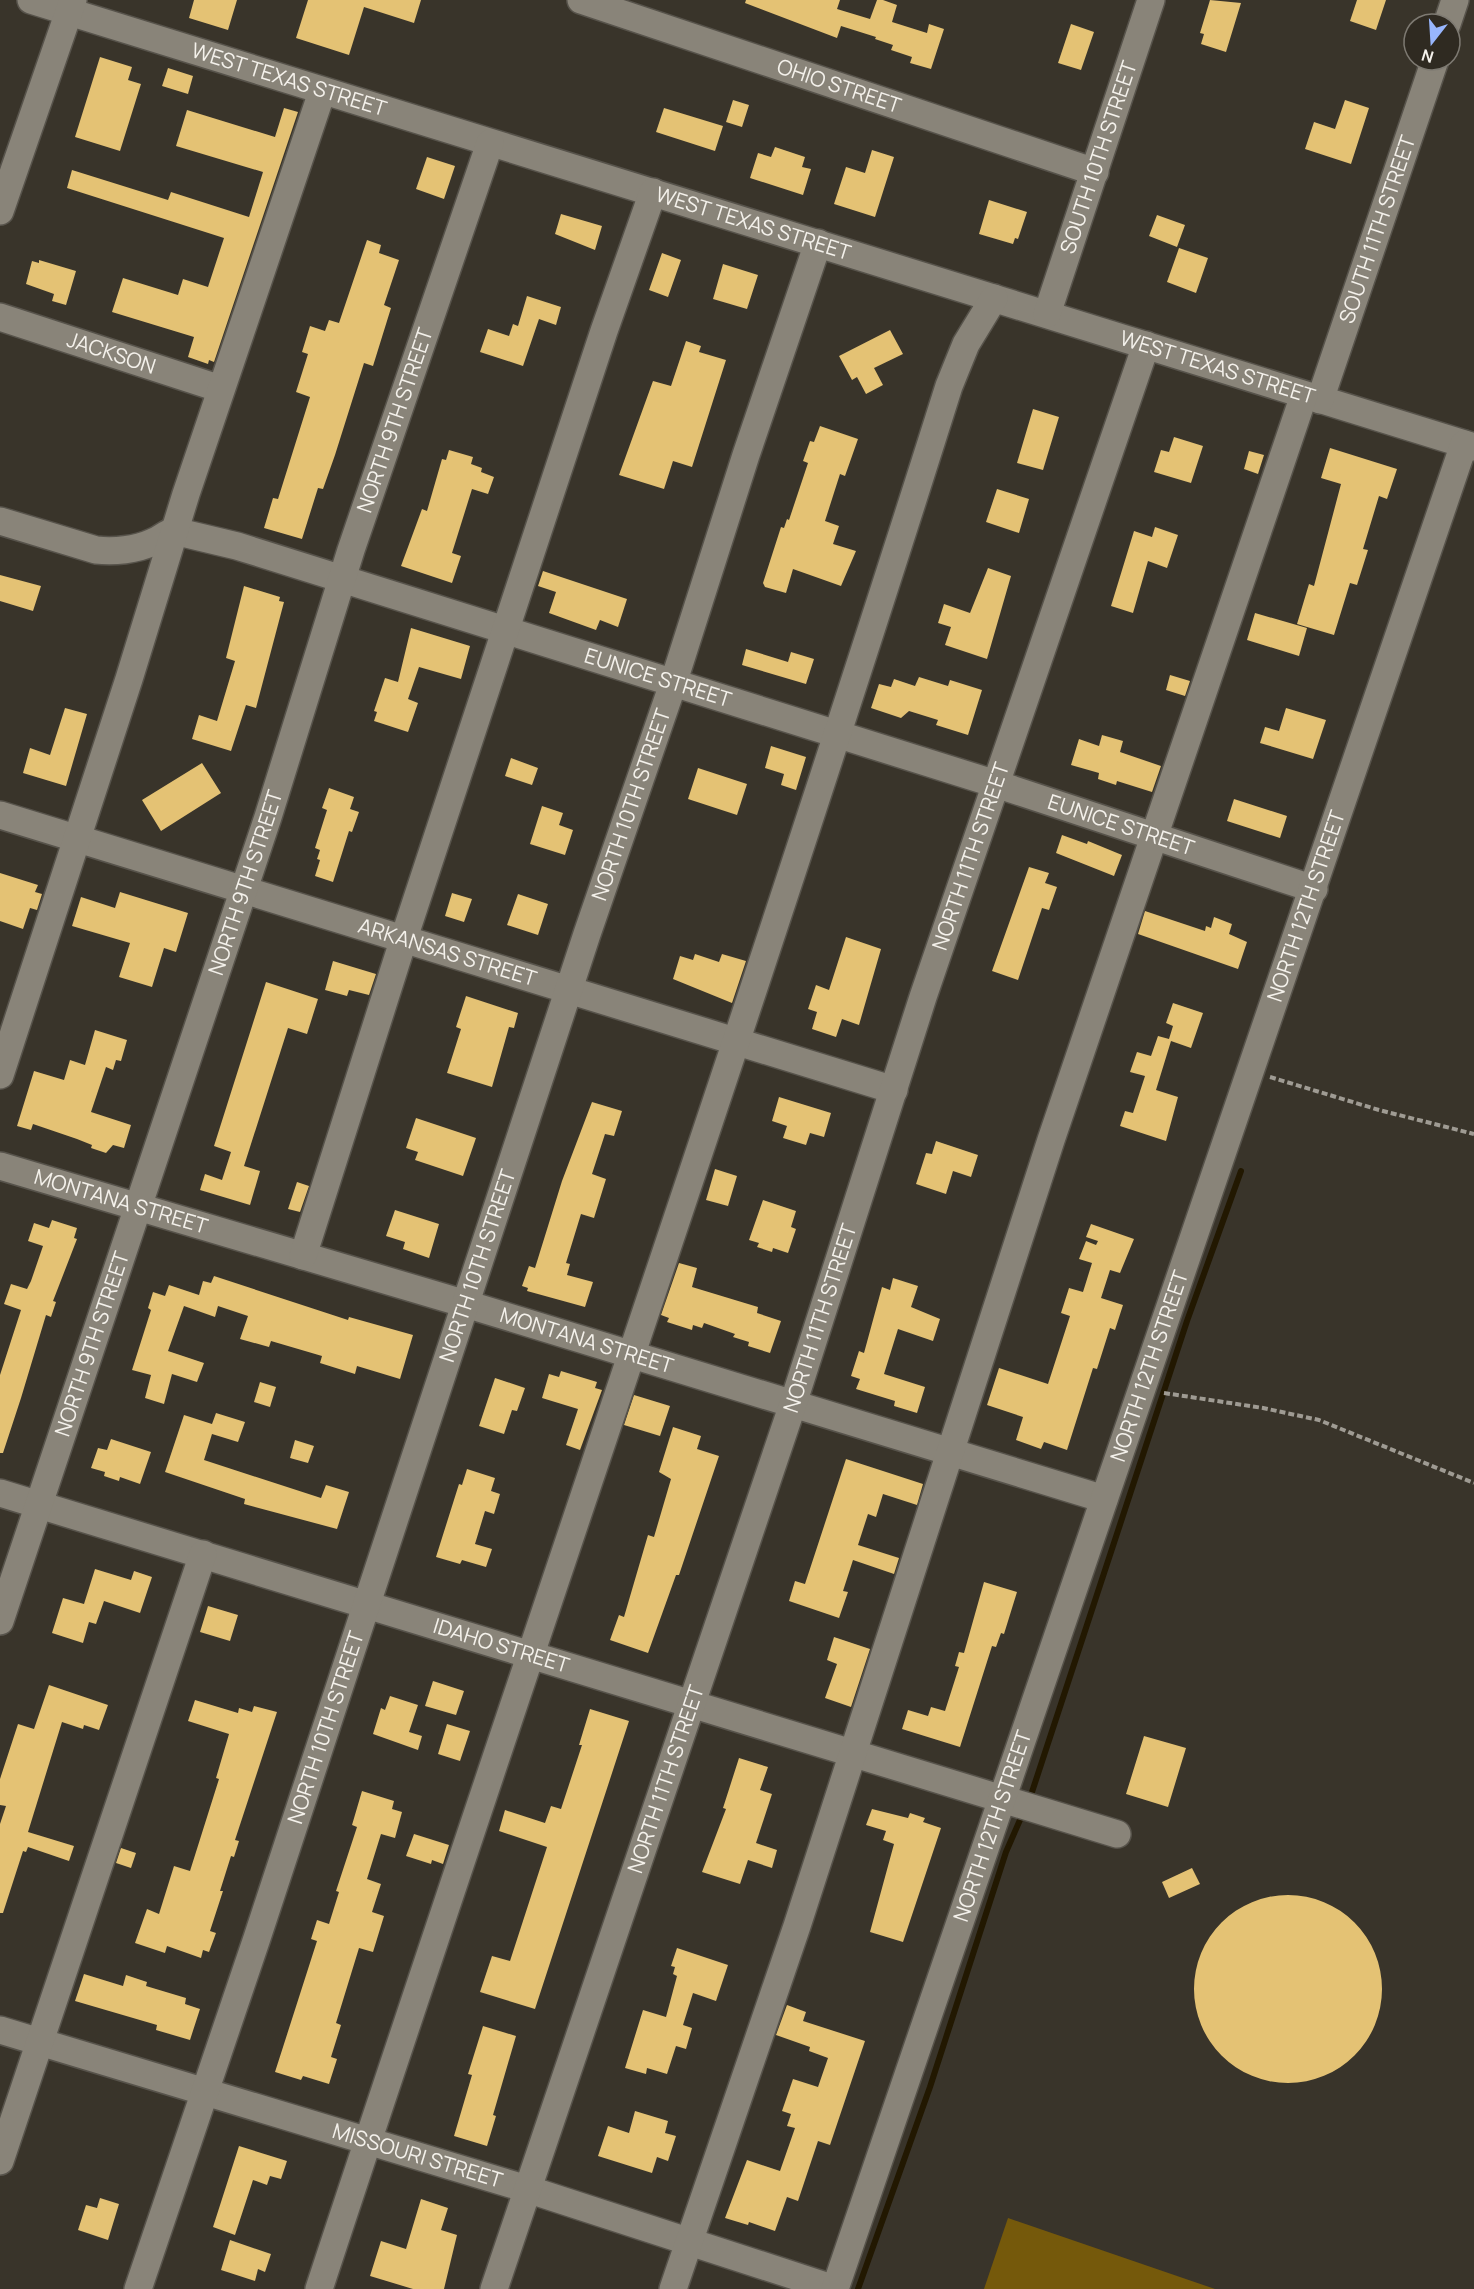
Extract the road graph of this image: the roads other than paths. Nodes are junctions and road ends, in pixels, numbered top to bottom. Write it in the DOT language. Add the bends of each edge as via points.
graph roads {
  1 [pos="31,0"];
  2 [pos="581,0"];
  3 [pos="1151,0"];
  4 [pos="71,6"];
  5 [pos="1430,72"];
  6 [pos="322,92"];
  7 [pos="490,143"];
  8 [pos="1095,172"];
  9 [pos="4,184"];
  10 [pos="653,192"];
  11 [pos="0,211"];
  12 [pos="819,243"];
  13 [pos="994,298"];
  14 [pos="1047,314"];
  15 [pos="0,317"];
  16 [pos="1146,345"];
  17 [pos="221,389"];
  18 [pos="1312,398"];
  19 [pos="1469,445"];
  20 [pos="0,521"];
  21 [pos="174,531"];
  22 [pos="342,579"];
  23 [pos="506,631"];
  24 [pos="673,684"];
  25 [pos="838,736"];
  26 [pos="996,784"];
  27 [pos="0,816"];
  28 [pos="1156,837"];
  29 [pos="78,838"];
  30 [pos="244,888"];
  31 [pos="1314,889"];
  32 [pos="404,938"];
  33 [pos="568,989"];
  34 [pos="734,1041"];
  35 [pos="0,1075"];
  36 [pos="894,1090"];
  37 [pos="0,1166"];
  38 [pos="138,1208"];
  39 [pos="303,1256"];
  40 [pos="466,1304"];
  41 [pos="630,1355"];
  42 [pos="793,1404"];
  43 [pos="949,1452"];
  44 [pos="0,1493"];
  45 [pos="1104,1499"];
  46 [pos="39,1505"];
  47 [pos="203,1554"];
  48 [pos="366,1606"];
  49 [pos="0,1621"];
  50 [pos="529,1655"];
  51 [pos="691,1704"];
  52 [pos="850,1754"];
  53 [pos="1001,1800"];
  54 [pos="1117,1834"];
  55 [pos="0,2030"];
  56 [pos="42,2043"];
  57 [pos="204,2092"];
  58 [pos="368,2141"];
  59 [pos="0,2161"];
  60 [pos="527,2189"];
  61 [pos="689,2242"];
  62 [pos="138,2289"];
  63 [pos="319,2289"];
  64 [pos="494,2289"];
  65 [pos="673,2289"];
  66 [pos="835,2289"];
  1 -- 4 [label="street, WEST TEXAS STREET"];
  2 -- 8 [label="street, OHIO STREET"];
  3 -- 8 [label="street, SOUTH 10TH STREET"];
  4 -- 6 [label="street, WEST TEXAS STREET"];
  4 -- 9 [label="street"];
  5 -- 18 [label="street, SOUTH 11TH STREET"];
  6 -- 7 [label="street, WEST TEXAS STREET"];
  6 -- 17 [label="street"];
  7 -- 10 [label="street, WEST TEXAS STREET"];
  7 -- 22 [label="street, NORTH 9TH STREET"];
  8 -- 14 [label="street, SOUTH 10TH STREET"];
  9 -- 11 [label="street"];
  10 -- 12 [label="street, WEST TEXAS STREET"];
  10 -- 23 [label="street"];
  12 -- 13 [label="street, WEST TEXAS STREET"];
  12 -- 24 [label="street, NORTH 10TH STREET"];
  13 -- 14 [label="street, WEST TEXAS STREET"];
  13 -- 25 [label="street" via="966,344 949,386"];
  14 -- 16 [label="street, WEST TEXAS STREET"];
  15 -- 17 [label="street, JACKSON"];
  16 -- 18 [label="street, WEST TEXAS STREET"];
  16 -- 26 [label="street, NORTH 11TH STREET"];
  17 -- 21 [label="street"];
  18 -- 19 [label="street, WEST TEXAS STREET"];
  18 -- 28 [label="street, SOUTH 11TH STREET"];
  19 -- 31 [label="street, NORTH 12TH STREET"];
  20 -- 21 [label="street" via="61,542 110,551 152,543"];
  21 -- 22 [label="street, EUNICE STREET"];
  21 -- 29 [label="street"];
  22 -- 23 [label="street, EUNICE STREET"];
  22 -- 30 [label="street, NORTH 9TH STREET"];
  23 -- 24 [label="street, EUNICE STREET"];
  23 -- 32 [label="street"];
  24 -- 25 [label="street, EUNICE STREET"];
  24 -- 33 [label="street, NORTH 10TH STREET"];
  25 -- 26 [label="street, EUNICE STREET"];
  25 -- 34 [label="street"];
  26 -- 28 [label="street, EUNICE STREET"];
  26 -- 36 [label="street, NORTH 11TH STREET"];
  27 -- 29 [label="street, ARKANSAS STREET"];
  28 -- 31 [label="street, EUNICE STREET"];
  28 -- 43 [label="street, SOUTH 11TH STREET"];
  29 -- 30 [label="street, ARKANSAS STREET"];
  29 -- 35 [label="street"];
  30 -- 32 [label="street, ARKANSAS STREET"];
  30 -- 38 [label="street, NORTH 9TH STREET"];
  31 -- 45 [label="street, NORTH 12TH STREET"];
  32 -- 33 [label="street, ARKANSAS STREET"];
  32 -- 39 [label="street"];
  33 -- 34 [label="street, ARKANSAS STREET"];
  33 -- 40 [label="street, NORTH 10TH STREET"];
  34 -- 36 [label="street, ARKANSAS STREET"];
  34 -- 41 [label="street"];
  36 -- 42 [label="street, NORTH 11TH STREET"];
  37 -- 38 [label="street, MONTANA STREET"];
  38 -- 39 [label="street, MONTANA STREET"];
  38 -- 46 [label="street, NORTH 9TH STREET"];
  39 -- 40 [label="street, MONTANA STREET"];
  40 -- 41 [label="street, MONTANA STREET"];
  40 -- 48 [label="street, NORTH 10TH STREET"];
  41 -- 42 [label="street, MONTANA STREET"];
  41 -- 50 [label="street"];
  42 -- 43 [label="street, MONTANA STREET"];
  42 -- 51 [label="street, NORTH 11TH STREET"];
  43 -- 45 [label="street, MONTANA STREET"];
  43 -- 52 [label="street, SOUTH 11TH STREET"];
  44 -- 46 [label="street, IDAHO STREET"];
  45 -- 53 [label="street, NORTH 12TH STREET"];
  46 -- 47 [label="street, IDAHO STREET"];
  46 -- 49 [label="street, NORTH 9TH STREET"];
  47 -- 48 [label="street, IDAHO STREET"];
  47 -- 56 [label="street"];
  48 -- 50 [label="street, IDAHO STREET"];
  48 -- 57 [label="street, NORTH 10TH STREET"];
  50 -- 51 [label="street, IDAHO STREET"];
  50 -- 58 [label="street"];
  51 -- 52 [label="street, IDAHO STREET"];
  51 -- 60 [label="street, NORTH 11TH STREET"];
  52 -- 53 [label="street, IDAHO STREET"];
  52 -- 61 [label="street, SOUTH 11TH STREET"];
  53 -- 54 [label="street, IDAHO STREET"];
  53 -- 66 [label="street, NORTH 12TH STREET"];
  55 -- 56 [label="street, MISSOURI STREET"];
  56 -- 57 [label="street, MISSOURI STREET"];
  56 -- 59 [label="street"];
  57 -- 58 [label="street, MISSOURI STREET"];
  57 -- 62 [label="street, NORTH 10TH STREET"];
  58 -- 60 [label="street, MISSOURI STREET"];
  58 -- 63 [label="street"];
  60 -- 61 [label="street, MISSOURI STREET"];
  60 -- 64 [label="street, NORTH 11TH STREET"];
  61 -- 65 [label="street, SOUTH 11TH STREET"];
  61 -- 66 [label="street, MISSOURI STREET"];
}
